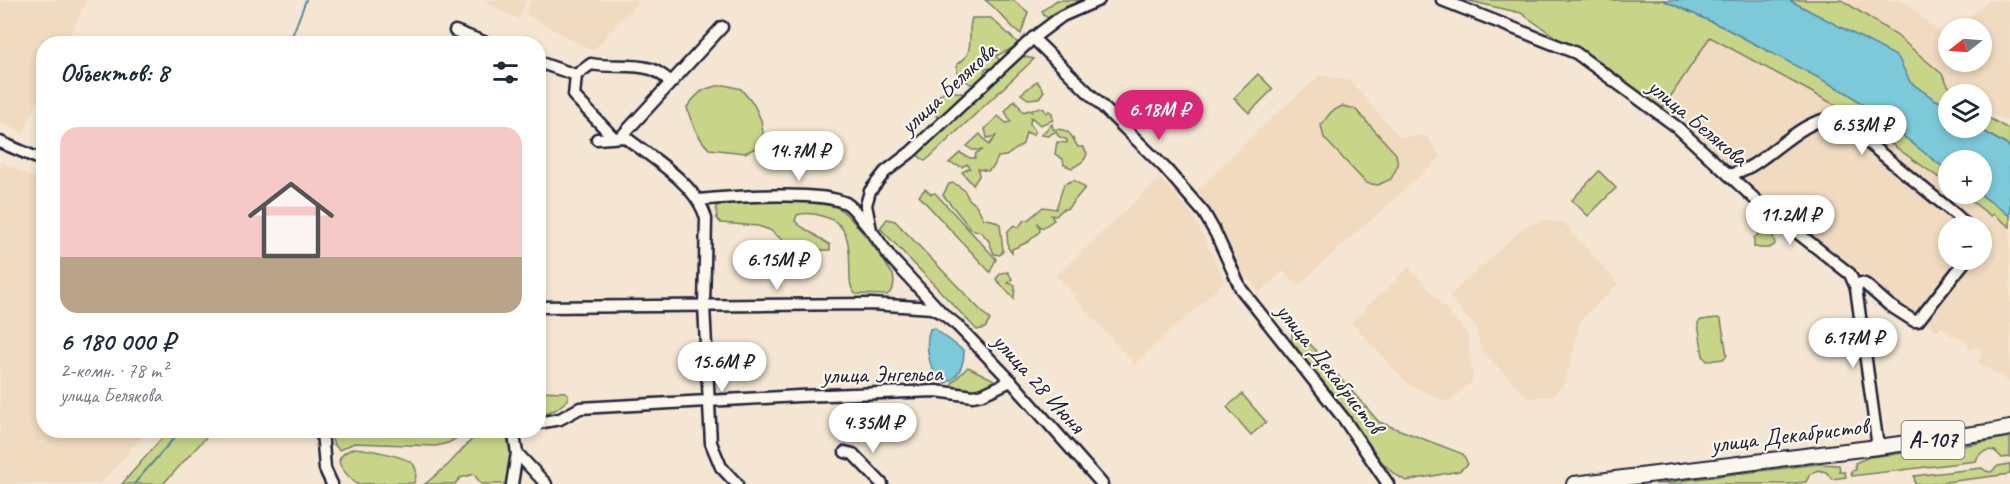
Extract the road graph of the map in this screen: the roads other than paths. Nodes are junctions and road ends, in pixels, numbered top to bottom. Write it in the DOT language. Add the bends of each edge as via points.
graph roads {
  1 [pos="1099,0"];
  2 [pos="1442,0"];
  3 [pos="722,27"];
  4 [pos="455,31"];
  5 [pos="468,36"];
  6 [pos="1033,38"];
  7 [pos="546,65"];
  8 [pos="576,75"];
  9 [pos="672,82"];
  10 [pos="617,137"];
  11 [pos="597,139"];
  12 [pos="0,142"];
  13 [pos="36,158"];
  14 [pos="1750,167"];
  15 [pos="1729,175"];
  16 [pos="1745,190"];
  17 [pos="698,200"];
  18 [pos="1956,216"];
  19 [pos="873,234"];
  20 [pos="1958,270"];
  21 [pos="1236,280"];
  22 [pos="1856,288"];
  23 [pos="704,306"];
  24 [pos="546,307"];
  25 [pos="942,313"];
  26 [pos="1011,381"];
  27 [pos="708,401"];
  28 [pos="546,422"];
  29 [pos="2010,428"];
  30 [pos="323,438"];
  31 [pos="517,438"];
  32 [pos="1878,447"];
  33 [pos="846,452"];
  34 [pos="517,453"];
  35 [pos="332,484"];
  36 [pos="512,484"];
  37 [pos="546,484"];
  38 [pos="737,484"];
  39 [pos="882,484"];
  40 [pos="1102,484"];
  41 [pos="1388,484"];
  42 [pos="1574,484"];
  1 -- 6 [label="street, улица Белякова" via="1062,16"];
  2 -- 15 [label="street, улица Белякова" via="1576,53 1677,127"];
  3 -- 9 [label="street"];
  4 -- 5 [label="street"];
  6 -- 19 [label="street, улица Белякова" via="874,185 866,205"];
  6 -- 21 [label="street, улица Белякова" via="1189,195 1210,224"];
  7 -- 8 [label="street"];
  8 -- 9 [label="street" via="591,64 639,67 652,69"];
  8 -- 10 [label="street" via="574,96"];
  9 -- 10 [label="street"];
  10 -- 11 [label="street"];
  10 -- 17 [label="street" via="626,137"];
  12 -- 13 [label="street"];
  14 -- 15 [label="street"];
  14 -- 16 [label="street"];
  14 -- 18 [label="street" via="1820,120 1839,119"];
  15 -- 16 [label="street, улица Белякова"];
  16 -- 22 [label="street, улица Белякова" via="1850,274"];
  17 -- 19 [label="street" via="832,198 849,205"];
  17 -- 23 [label="street" via="706,219"];
  19 -- 25 [label="street, улица Белякова"];
  20 -- 22 [label="street" via="1918,321 1865,284"];
  21 -- 41 [label="street, улица Декабристов" via="1356,436"];
  22 -- 32 [label="street, улица Белякова"];
  23 -- 24 [label="street"];
  23 -- 25 [label="street" via="910,306"];
  23 -- 27 [label="street"];
  25 -- 26 [label="street, улица 28 Июня"];
  26 -- 27 [label="street, улица Энгельса" via="973,396 936,392"];
  26 -- 40 [label="street, улица 28 Июня"];
  27 -- 28 [label="street, улица Энгельса" via="580,408"];
  27 -- 38 [label="street" via="711,443 721,467"];
  29 -- 32 [label="main road, улица Декабристов / А-107"];
  30 -- 35 [label="street" via="325,469"];
  31 -- 34 [label="street"];
  32 -- 42 [label="main road, улица Декабристов / А-107"];
  33 -- 39 [label="street" via="853,454"];
  34 -- 36 [label="street"];
  34 -- 37 [label="street"];
}
